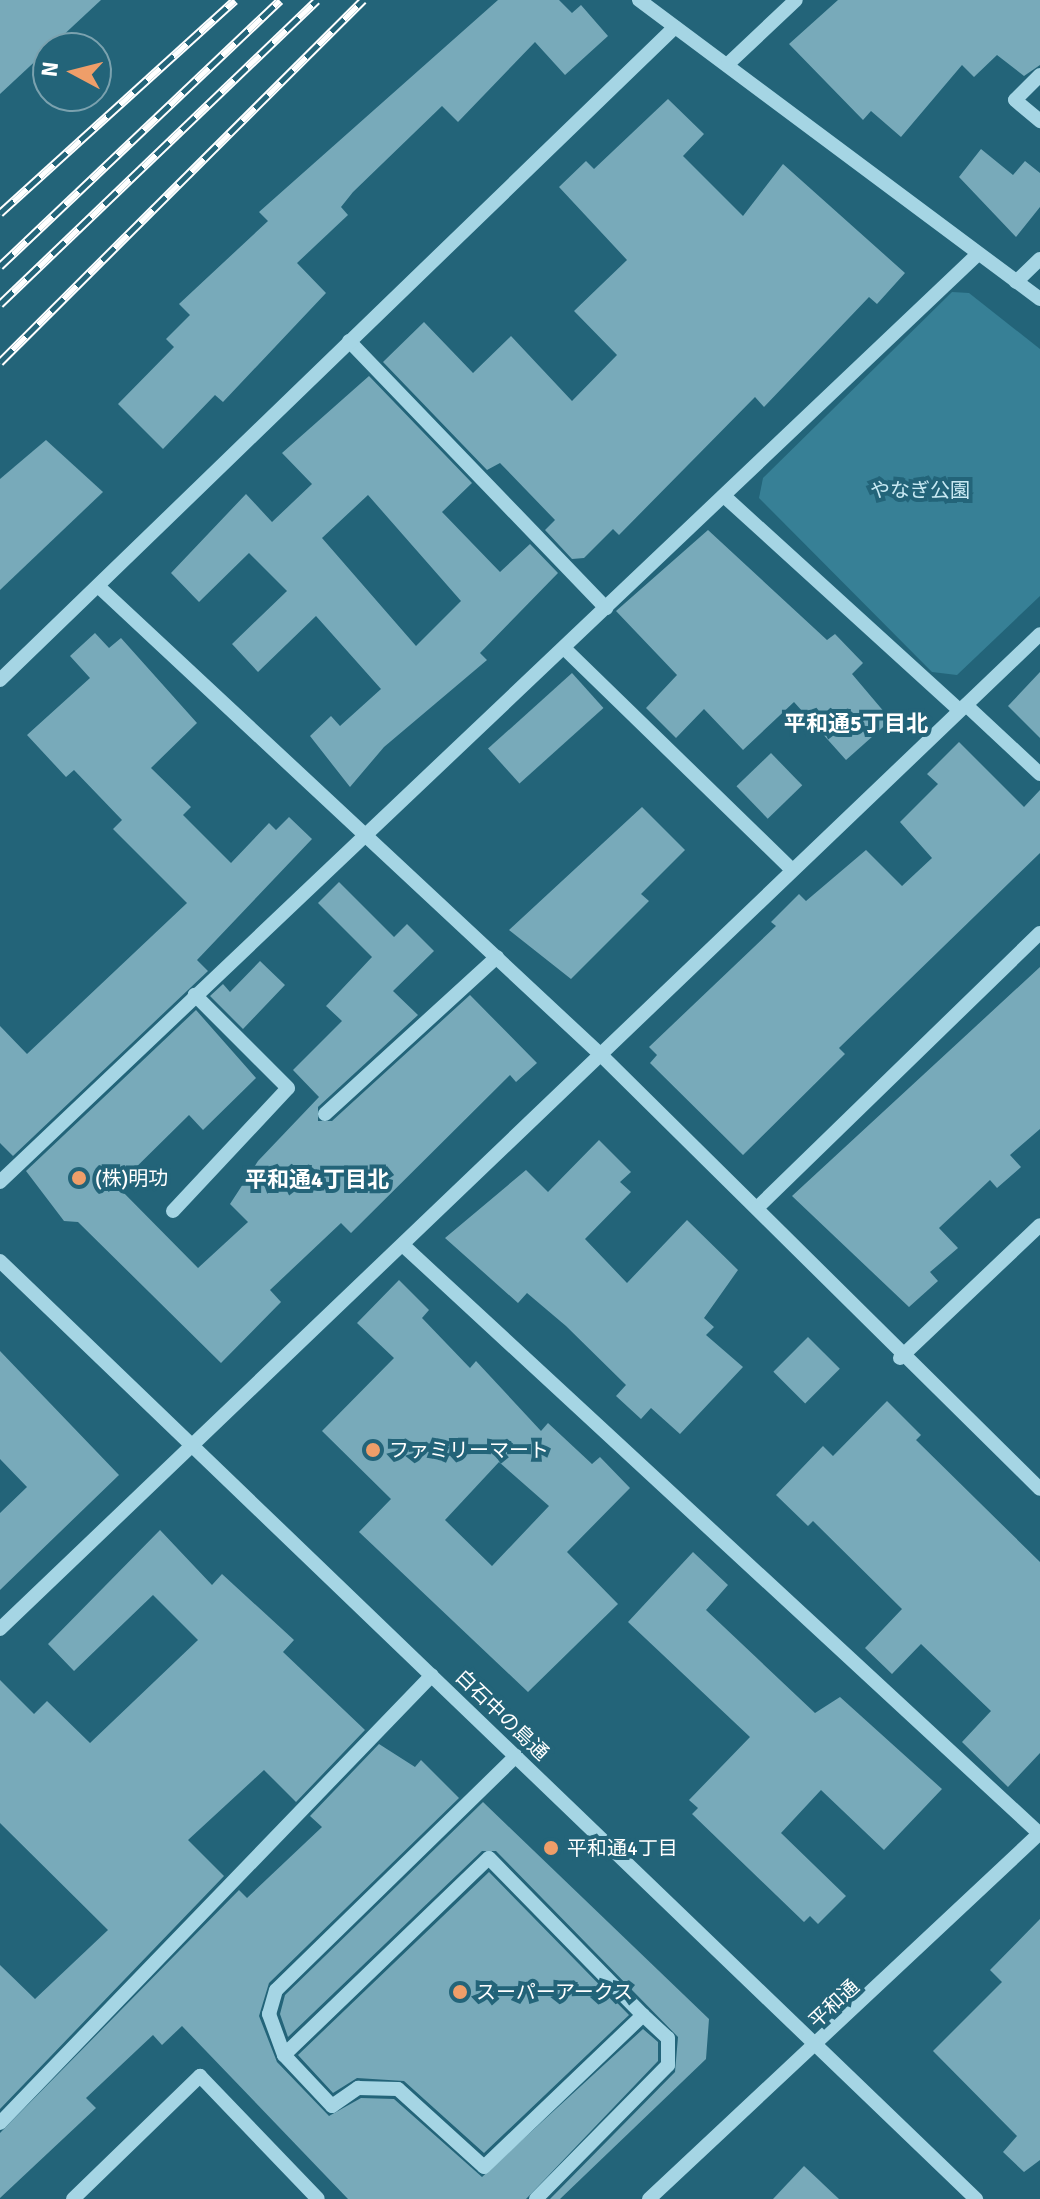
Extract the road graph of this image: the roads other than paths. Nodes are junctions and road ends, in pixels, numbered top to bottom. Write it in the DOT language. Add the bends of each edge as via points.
graph roads {
  1 [pos="639,0"];
  2 [pos="796,0"];
  3 [pos="675,27"];
  4 [pos="728,64"];
  5 [pos="1040,75"];
  6 [pos="1040,121"];
  7 [pos="978,254"];
  8 [pos="1040,259"];
  9 [pos="1016,282"];
  10 [pos="1040,299"];
  11 [pos="349,341"];
  12 [pos="724,496"];
  13 [pos="98,586"];
  14 [pos="606,608"];
  15 [pos="1040,634"];
  16 [pos="564,648"];
  17 [pos="0,680"];
  18 [pos="963,708"];
  19 [pos="1040,774"];
  20 [pos="366,832"];
  21 [pos="792,870"];
  22 [pos="1040,933"];
  23 [pos="497,957"];
  24 [pos="195,995"];
  25 [pos="601,1055"];
  26 [pos="325,1114"];
  27 [pos="0,1182"];
  28 [pos="758,1207"];
  29 [pos="173,1211"];
  30 [pos="1040,1225"];
  31 [pos="406,1248"];
  32 [pos="0,1261"];
  33 [pos="900,1358"];
  34 [pos="188,1445"];
  35 [pos="1040,1489"];
  36 [pos="0,1629"];
  37 [pos="432,1675"];
  38 [pos="516,1756"];
  39 [pos="1040,1834"];
  40 [pos="643,2015"];
  41 [pos="819,2045"];
  42 [pos="284,2055"];
  43 [pos="0,2123"];
  44 [pos="73,2199"];
  45 [pos="318,2199"];
  46 [pos="536,2199"];
  47 [pos="649,2199"];
  48 [pos="976,2199"];
  1 -- 3 [label="street"];
  2 -- 4 [label="street"];
  3 -- 4 [label="street"];
  3 -- 11 [label="street"];
  4 -- 7 [label="street"];
  5 -- 6 [label="street" via="1015,100"];
  7 -- 9 [label="street"];
  7 -- 12 [label="street"];
  8 -- 9 [label="street"];
  9 -- 10 [label="street"];
  11 -- 13 [label="street"];
  11 -- 14 [label="street"];
  12 -- 14 [label="street"];
  12 -- 18 [label="street"];
  13 -- 17 [label="street"];
  13 -- 20 [label="street"];
  14 -- 16 [label="street"];
  15 -- 18 [label="street"];
  16 -- 20 [label="street"];
  16 -- 21 [label="street"];
  18 -- 19 [label="street"];
  18 -- 21 [label="street"];
  20 -- 23 [label="street"];
  20 -- 24 [label="street"];
  21 -- 25 [label="street"];
  22 -- 28 [label="street"];
  23 -- 25 [label="street"];
  23 -- 26 [label="street"];
  24 -- 27 [label="street"];
  24 -- 29 [label="street" via="288,1088"];
  25 -- 28 [label="street"];
  25 -- 31 [label="street"];
  28 -- 33 [label="street"];
  30 -- 33 [label="street"];
  31 -- 34 [label="street"];
  31 -- 39 [label="street"];
  32 -- 34 [label="street, 白石中の島通"];
  33 -- 35 [label="street"];
  34 -- 36 [label="street"];
  34 -- 37 [label="street, 白石中の島通"];
  37 -- 38 [label="street, 白石中の島通"];
  37 -- 43 [label="street"];
  38 -- 41 [label="street, 白石中の島通"];
  38 -- 42 [label="street" via="276,1990 269,2014"];
  39 -- 41 [label="street, 平和通"];
  40 -- 42 [label="street" via="484,2167 414,2098 372,2085 332,2106"];
  40 -- 42 [label="street" via="489,1858"];
  40 -- 46 [label="street" via="668,2038 668,2065"];
  41 -- 47 [label="street, 平和通"];
  41 -- 48 [label="street, 白石中の島通"];
  44 -- 45 [label="street" via="200,2076"];
}
